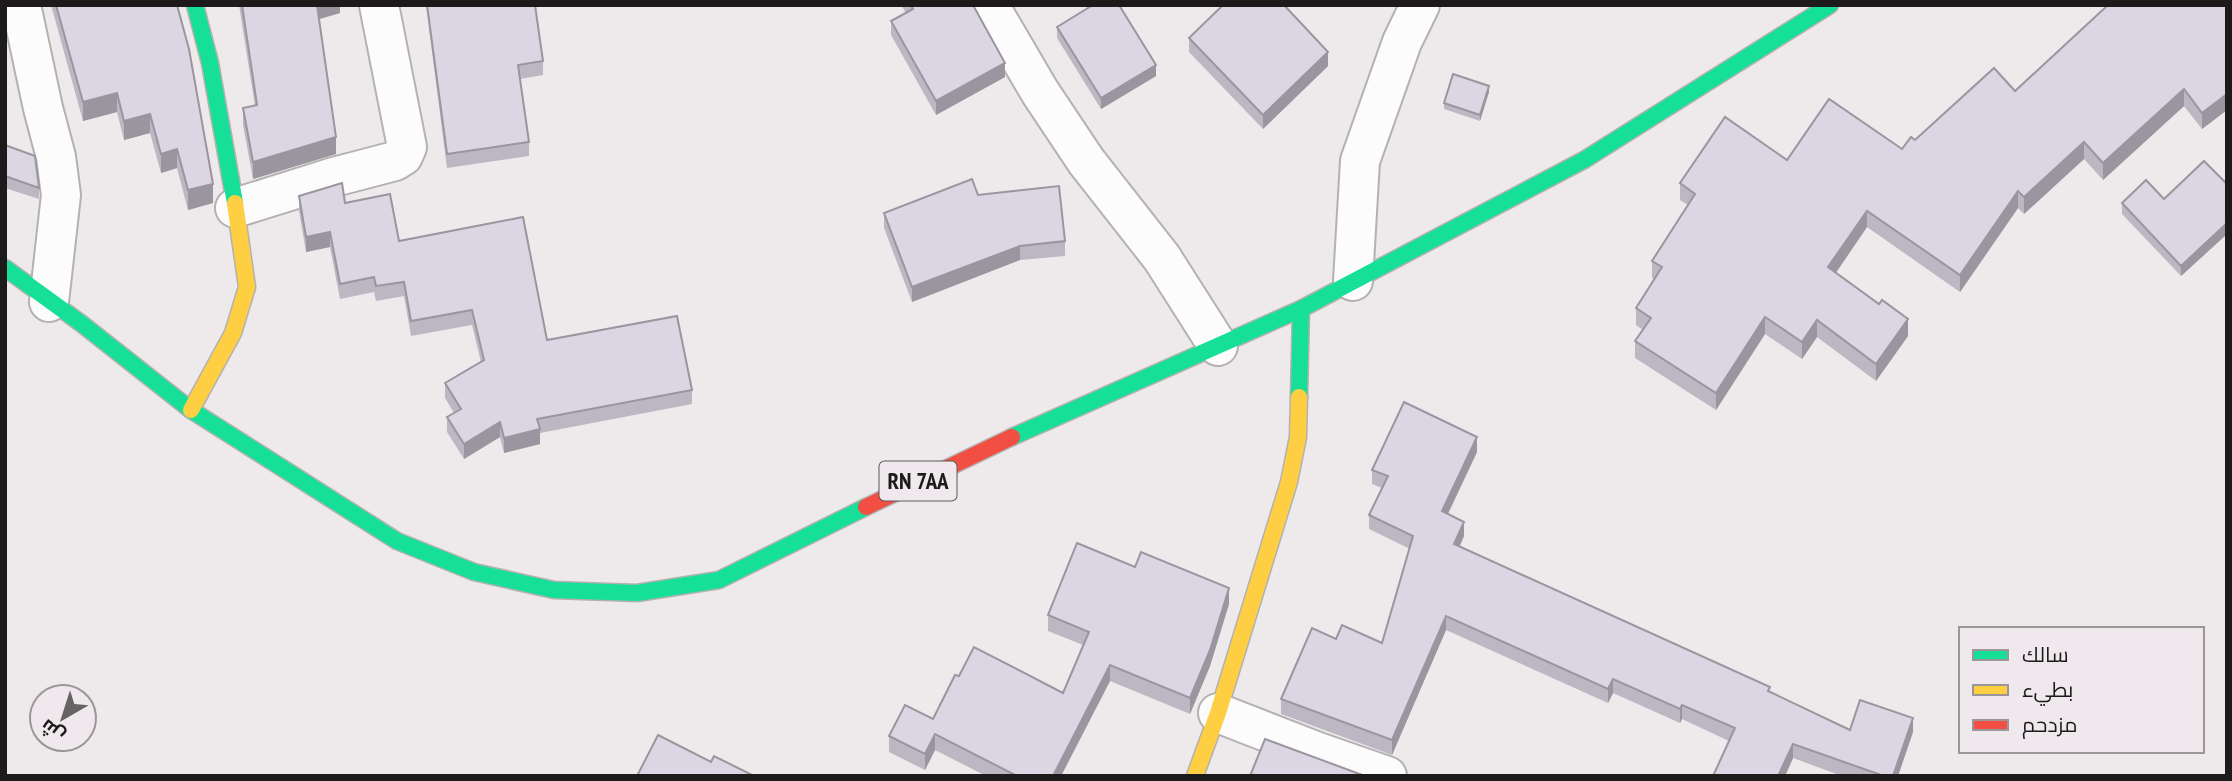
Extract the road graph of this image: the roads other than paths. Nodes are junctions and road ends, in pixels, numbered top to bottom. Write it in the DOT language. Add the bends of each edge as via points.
graph roads {
  1 [pos="21,5"];
  2 [pos="195,5"];
  3 [pos="379,5"];
  4 [pos="989,5"];
  5 [pos="1420,5"];
  6 [pos="1830,5"];
  7 [pos="235,208"];
  8 [pos="5,268"];
  9 [pos="1353,281"];
  10 [pos="49,302"];
  11 [pos="1301,309"];
  12 [pos="1218,346"];
  13 [pos="191,410"];
  14 [pos="1218,713"];
  15 [pos="1195,776"];
  16 [pos="1387,776"];
  1 -- 10 [label="street" via="57,157 61,195"];
  2 -- 7 [label="main road" via="210,62"];
  3 -- 7 [label="street" via="407,147 403,156"];
  4 -- 12 [label="street" via="1086,161 1162,258"];
  5 -- 9 [label="street" via="1402,42 1360,161"];
  6 -- 9 [label="main road, RN 7AA" via="1584,160"];
  7 -- 13 [label="main road" via="247,287 233,333"];
  8 -- 10 [label="main road, RN 7AA"];
  9 -- 11 [label="main road, RN 7AA"];
  10 -- 13 [label="main road, RN 7AA"];
  11 -- 12 [label="main road, RN 7AA"];
  11 -- 14 [label="main road" via="1298,437 1289,482"];
  12 -- 13 [label="main road, RN 7AA" via="924,478 719,580 637,593 555,590 474,572 397,541"];
  14 -- 15 [label="main road"];
  14 -- 16 [label="street"];
}
